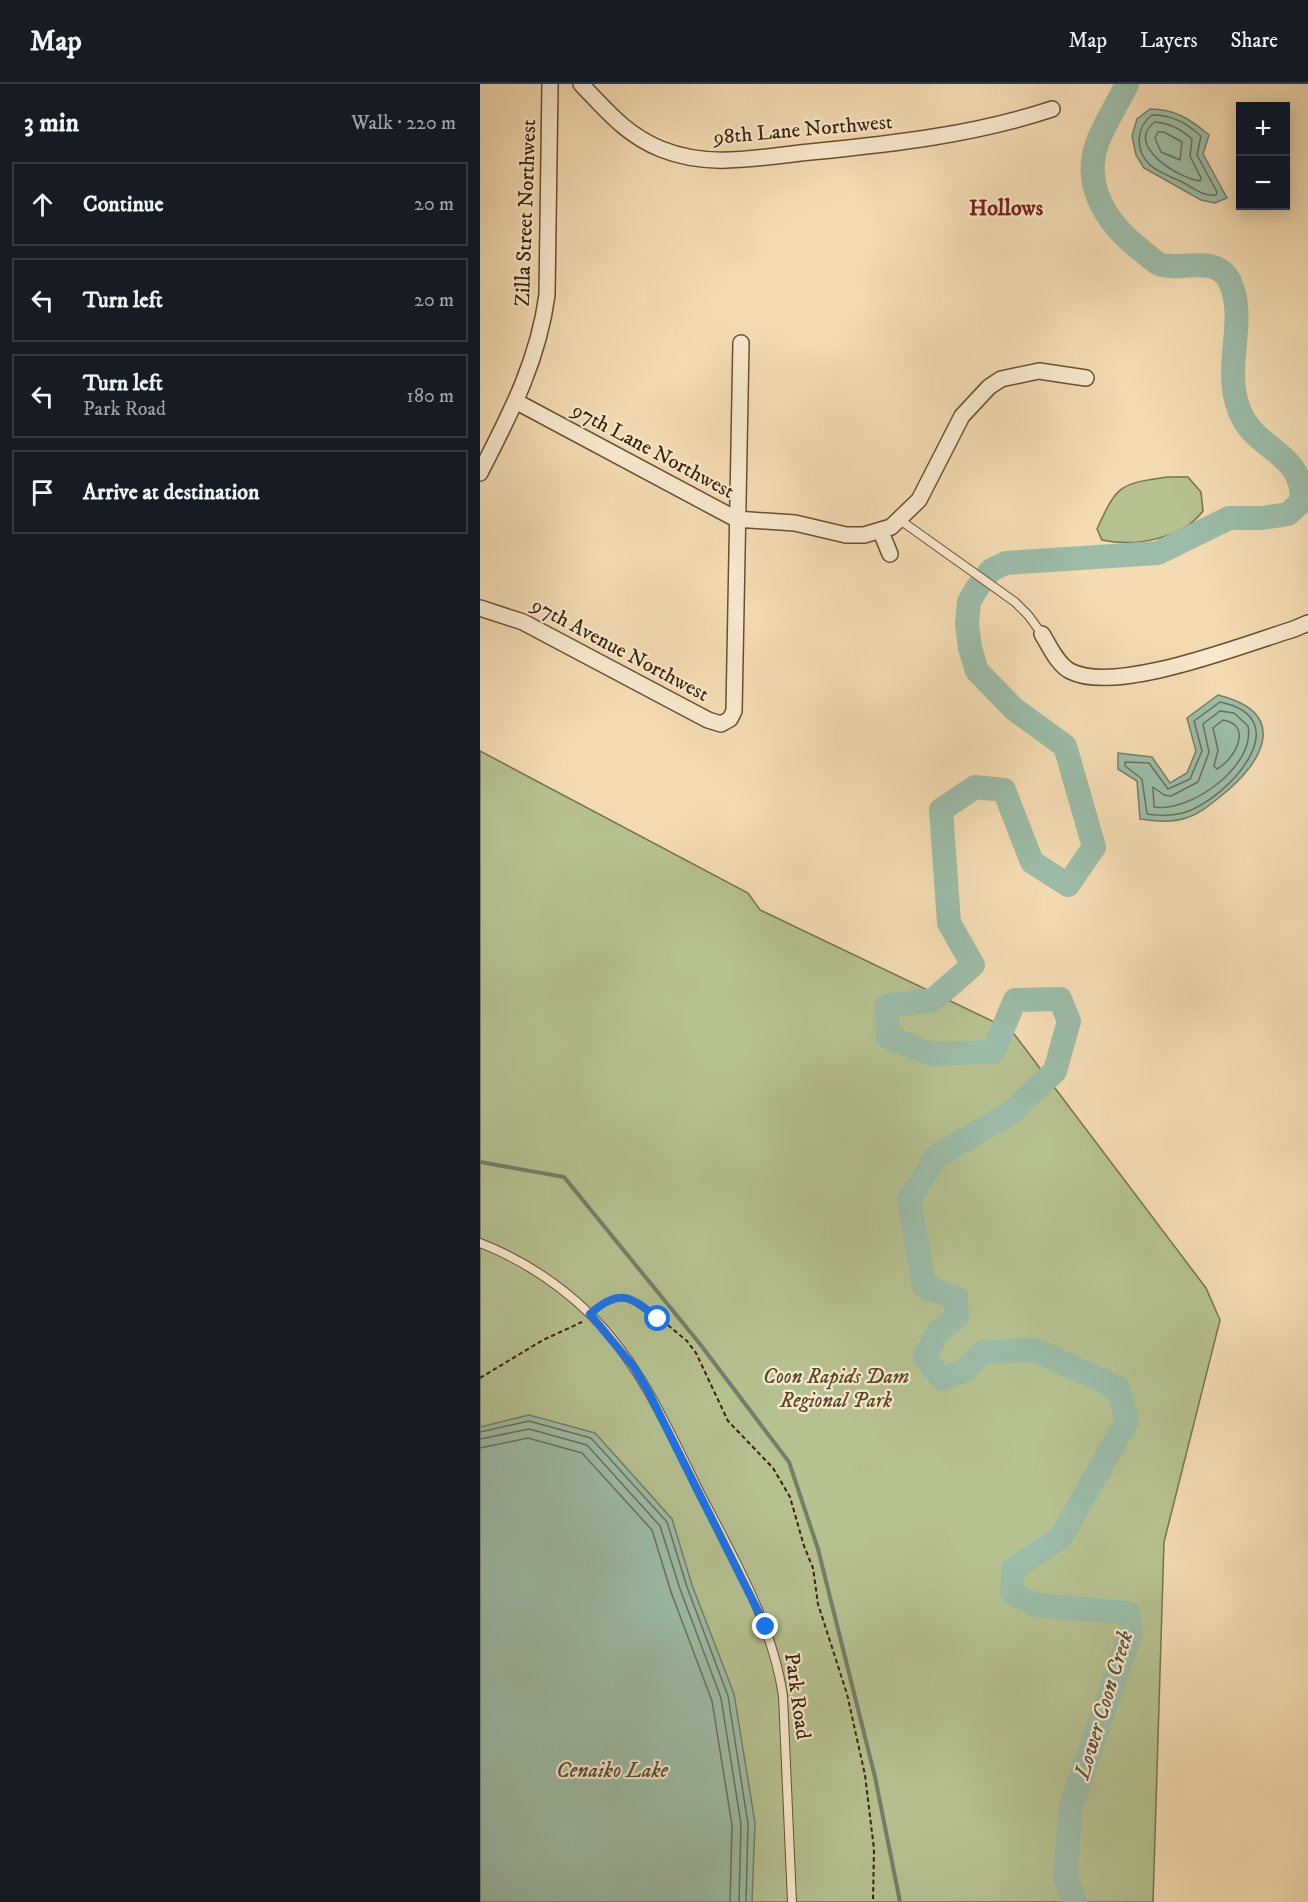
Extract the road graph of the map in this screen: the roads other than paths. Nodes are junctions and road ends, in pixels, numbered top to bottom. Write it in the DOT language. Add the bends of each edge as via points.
graph roads {
  1 [pos="550,84"];
  2 [pos="580,84"];
  3 [pos="1052,109"];
  4 [pos="741,343"];
  5 [pos="1086,378"];
  6 [pos="517,402"];
  7 [pos="480,473"];
  8 [pos="736,519"];
  9 [pos="900,520"];
  10 [pos="881,532"];
  11 [pos="890,554"];
  12 [pos="480,608"];
  13 [pos="1308,622"];
  14 [pos="1042,634"];
  15 [pos="480,1243"];
  16 [pos="792,1902"];
  1 -- 6 [label="street, Zilla Street Northwest" via="547,295 540,333"];
  2 -- 3 [label="street, 98th Lane Northwest" via="632,135 677,155 716,162 905,142 1021,120"];
  4 -- 8 [label="street"];
  5 -- 9 [label="street, 97th Lane Northwest" via="1039,371 1001,379 989,387 962,416 919,500"];
  6 -- 7 [label="street, Zilla Street Northwest"];
  6 -- 8 [label="street, 97th Lane Northwest"];
  8 -- 10 [label="street, 97th Lane Northwest" via="795,523 846,534"];
  8 -- 12 [label="street, 97th Avenue Northwest" via="734,711 726,723 708,720 523,622"];
  9 -- 10 [label="street, 97th Lane Northwest"];
  9 -- 14 [label="lane" via="1015,602"];
  10 -- 11 [label="street"];
  13 -- 14 [label="street" via="1155,671 1113,679 1089,678 1068,670"];
  15 -- 16 [label="lane, Park Road" via="547,1278 590,1314 633,1366 766,1627 783,1696"];
}
